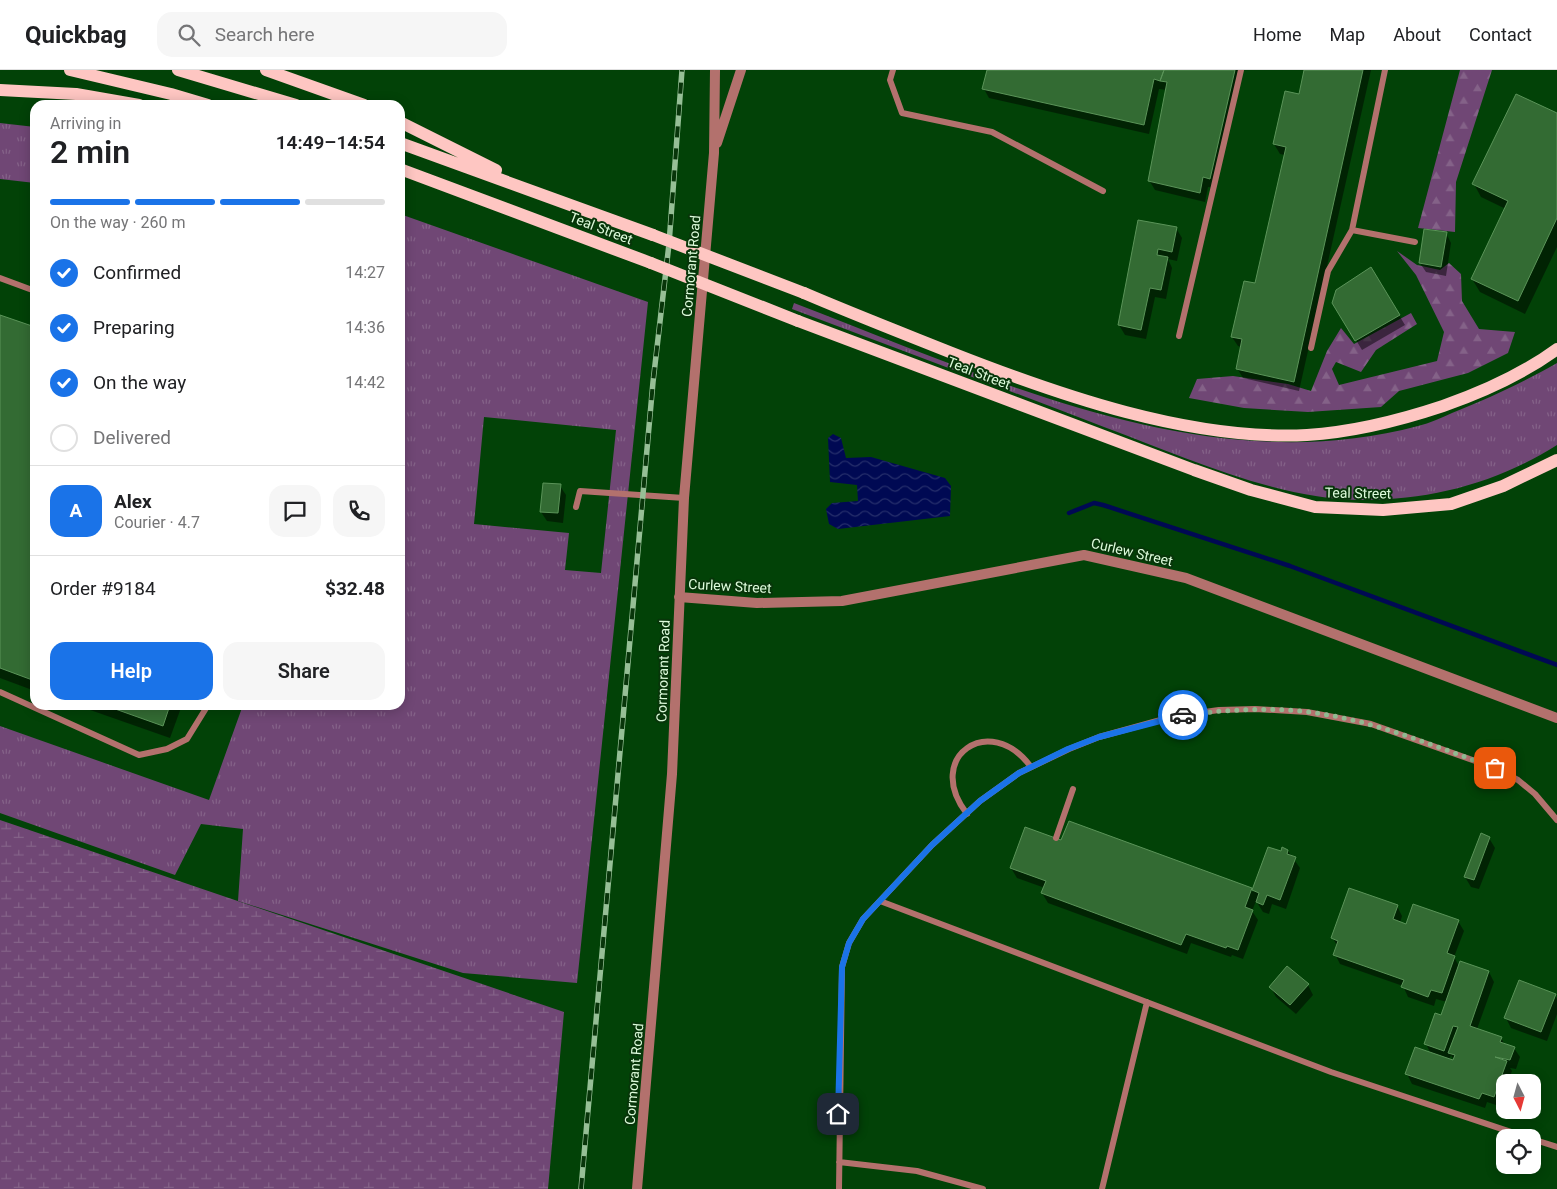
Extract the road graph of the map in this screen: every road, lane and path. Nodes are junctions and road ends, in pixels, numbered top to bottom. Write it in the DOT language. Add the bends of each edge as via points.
graph roads {
  1 [pos="70,70"];
  2 [pos="178,70"];
  3 [pos="266,70"];
  4 [pos="715,70"];
  5 [pos="740,70"];
  6 [pos="893,70"];
  7 [pos="1241,70"];
  8 [pos="1385,70"];
  9 [pos="0,90"];
  10 [pos="110,100"];
  11 [pos="191,100"];
  12 [pos="279,100"];
  13 [pos="350,100"];
  14 [pos="405,124"];
  15 [pos="405,145"];
  16 [pos="714,154"];
  17 [pos="405,171"];
  18 [pos="1103,191"];
  19 [pos="552,198"];
  20 [pos="1352,230"];
  21 [pos="1415,242"];
  22 [pos="0,278"];
  23 [pos="30,289"];
  24 [pos="1179,336"];
  25 [pos="1311,348"];
  26 [pos="1557,349"];
  27 [pos="1557,460"];
  28 [pos="684,498"];
  29 [pos="576,507"];
  30 [pos="679,597"];
  31 [pos="0,692"];
  32 [pos="30,706"];
  33 [pos="40,710"];
  34 [pos="205,710"];
  35 [pos="1557,718"];
  36 [pos="1031,767"];
  37 [pos="1073,789"];
  38 [pos="966,814"];
  39 [pos="1557,820"];
  40 [pos="1056,838"];
  41 [pos="880,901"];
  42 [pos="1147,1002"];
  43 [pos="1504,1129"];
  44 [pos="1541,1141"];
  45 [pos="1557,1147"];
  46 [pos="839,1162"];
  47 [pos="637,1189"];
  48 [pos="839,1189"];
  49 [pos="983,1189"];
  50 [pos="1102,1189"];
  1 -- 11 [label="main road"];
  2 -- 12 [label="main road"];
  3 -- 13 [label="main road"];
  4 -- 16 [label="street, Cormorant Road"];
  5 -- 16 [label="street, Cormorant Road"];
  6 -- 18 [label="lane" via="890,80 902,113 992,132"];
  7 -- 24 [label="lane"];
  8 -- 20 [label="lane"];
  9 -- 10 [label="main road" via="76,94"];
  14 -- 19 [label="main road"];
  15 -- 19 [label="main road, Teal Street"];
  16 -- 28 [label="street, Cormorant Road"];
  17 -- 27 [label="main road, Teal Street, bridge" via="1194,470 1315,507 1383,510 1452,504 1504,486"];
  19 -- 26 [label="main road, Teal Street, bridge" via="1036,385 1153,418 1242,432 1279,435 1328,433 1405,419 1472,396 1536,364"];
  20 -- 21 [label="lane"];
  20 -- 25 [label="lane" via="1328,271"];
  22 -- 23 [label="lane"];
  28 -- 29 [label="lane" via="580,491"];
  28 -- 30 [label="street, Cormorant Road"];
  30 -- 35 [label="street, Curlew Street" via="757,603 842,601 1084,555 1186,578"];
  30 -- 47 [label="street, Cormorant Road" via="672,774"];
  31 -- 32 [label="lane"];
  33 -- 34 [label="lane" via="140,755 166,749 187,739"];
  36 -- 38 [label="lane"];
  36 -- 38 [label="lane" via="1009,745 985,741 972,746 955,760 951,780 956,800"];
  36 -- 39 [label="lane" via="1099,737 1174,716 1255,709 1307,712 1371,724 1495,768 1530,789"];
  37 -- 40 [label="lane"];
  38 -- 41 [label="lane"];
  41 -- 42 [label="lane"];
  41 -- 46 [label="lane" via="863,919 849,943 842,967"];
  42 -- 43 [label="lane" via="1330,1072"];
  42 -- 50 [label="lane"];
  44 -- 45 [label="lane"];
  46 -- 48 [label="lane"];
  46 -- 49 [label="lane" via="917,1171"];
}
